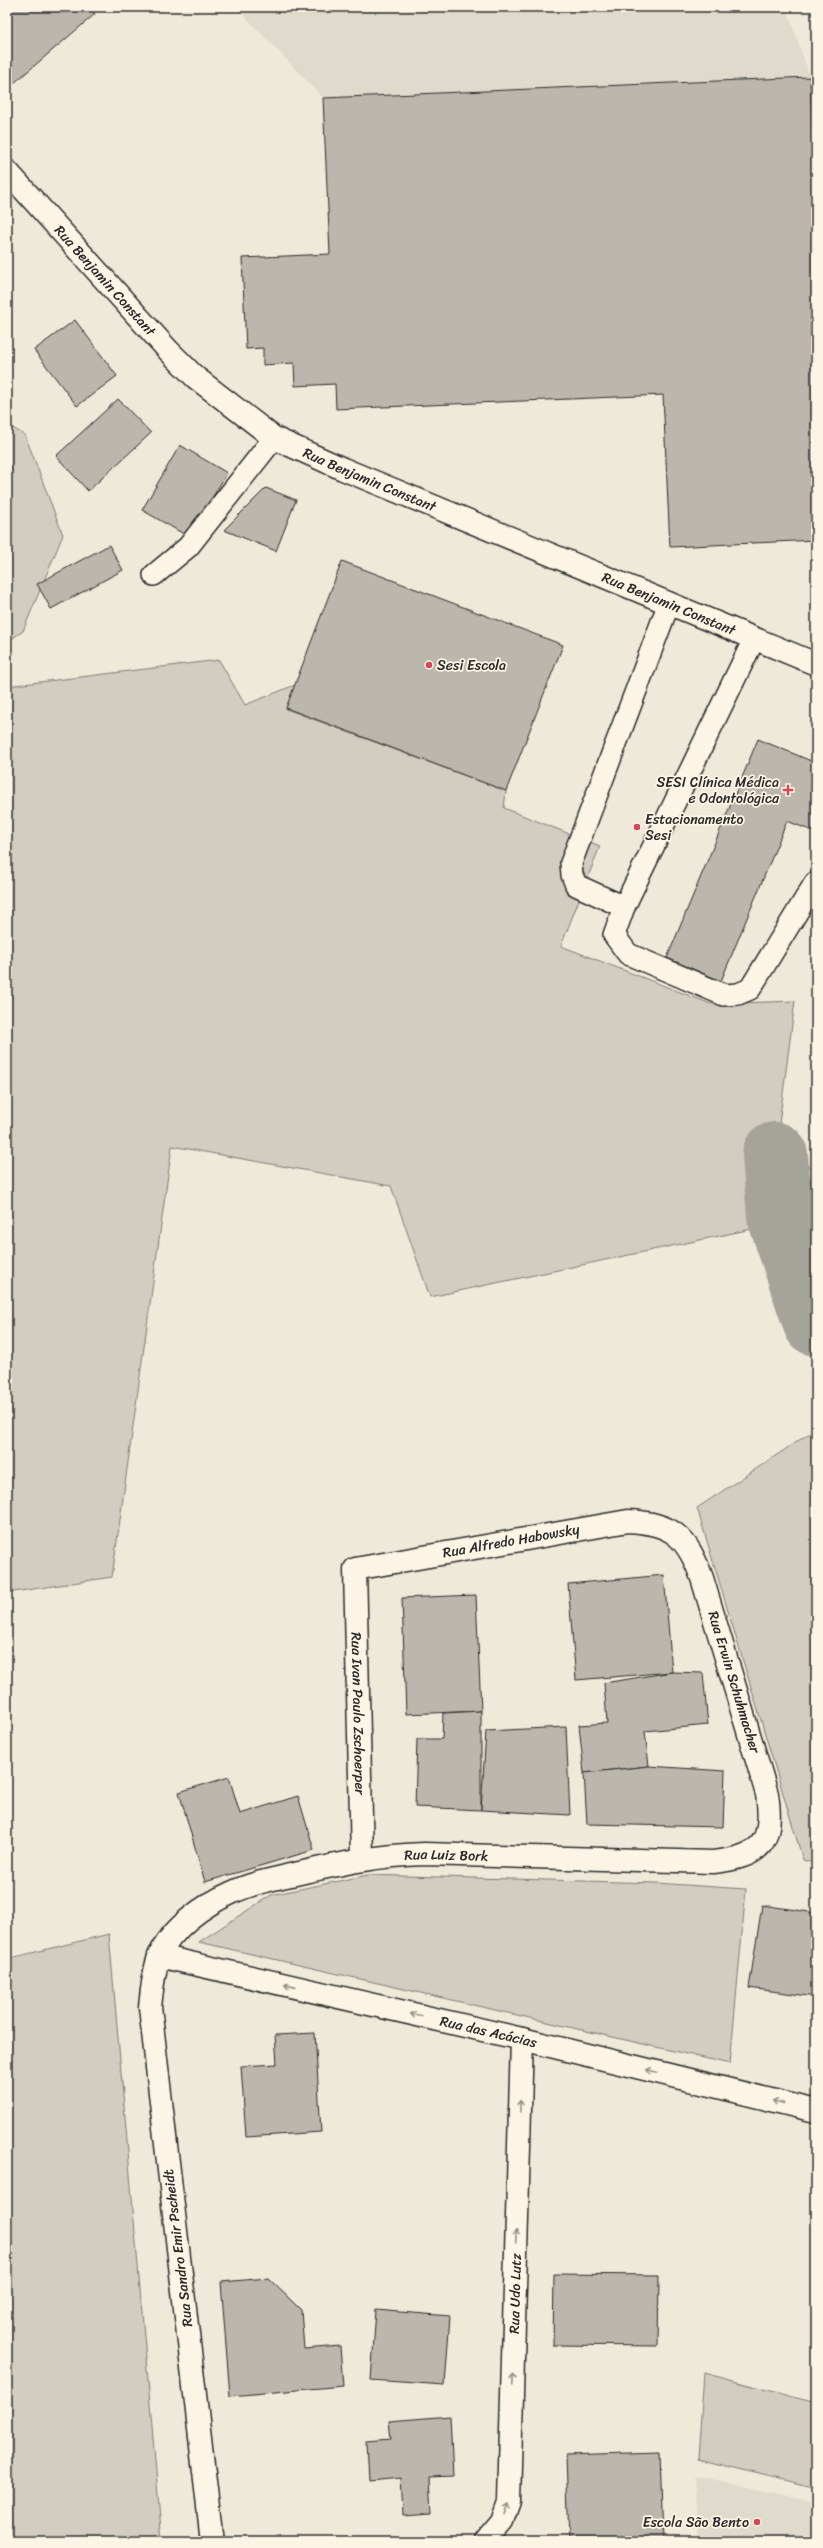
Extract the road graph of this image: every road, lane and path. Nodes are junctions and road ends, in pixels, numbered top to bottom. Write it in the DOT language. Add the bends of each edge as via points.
graph roads {
  1 [pos="7,170"];
  2 [pos="274,438"];
  3 [pos="154,575"];
  4 [pos="669,603"];
  5 [pos="754,639"];
  6 [pos="816,664"];
  7 [pos="815,883"];
  8 [pos="624,907"];
  9 [pos="667,1528"];
  10 [pos="355,1569"];
  11 [pos="760,1848"];
  12 [pos="362,1858"];
  13 [pos="159,1956"];
  14 [pos="522,2039"];
  15 [pos="816,2111"];
  16 [pos="212,2541"];
  17 [pos="485,2541"];
  1 -- 2 [label="street, Rua Benjamin Constant" via="168,350 222,399"];
  2 -- 3 [label="lane" via="188,547"];
  2 -- 4 [label="street, Rua Benjamin Constant" via="343,469"];
  4 -- 5 [label="street, Rua Benjamin Constant"];
  4 -- 8 [label="lane" via="571,863 576,885"];
  5 -- 6 [label="street, Rua Benjamin Constant"];
  5 -- 8 [label="lane"];
  7 -- 8 [label="lane" via="750,989 738,994 724,995 628,954 614,935"];
  9 -- 10 [label="street, Rua Alfredo Habowsky" via="649,1522 628,1522"];
  9 -- 11 [label="street, Rua Erwin Schuhmacher" via="682,1537 693,1553 767,1794 770,1816 768,1836"];
  10 -- 12 [label="street, Rua Ivan Paulo Zschoerper"];
  11 -- 12 [label="street, Rua Luiz Bork" via="748,1856 713,1862 424,1854"];
  12 -- 13 [label="street, Rua Luiz Bork" via="260,1882 232,1892 187,1922"];
  14 -- 13 [label="street, Rua das Acácias, one-way"];
  13 -- 16 [label="street, Rua Sandro Emir Pscheidt" via="152,1982 150,2008"];
  15 -- 14 [label="street, Rua das Acácias, one-way"];
  17 -- 14 [label="street, Rua Udo Lutz, one-way" via="502,2521 510,2500"];
}
